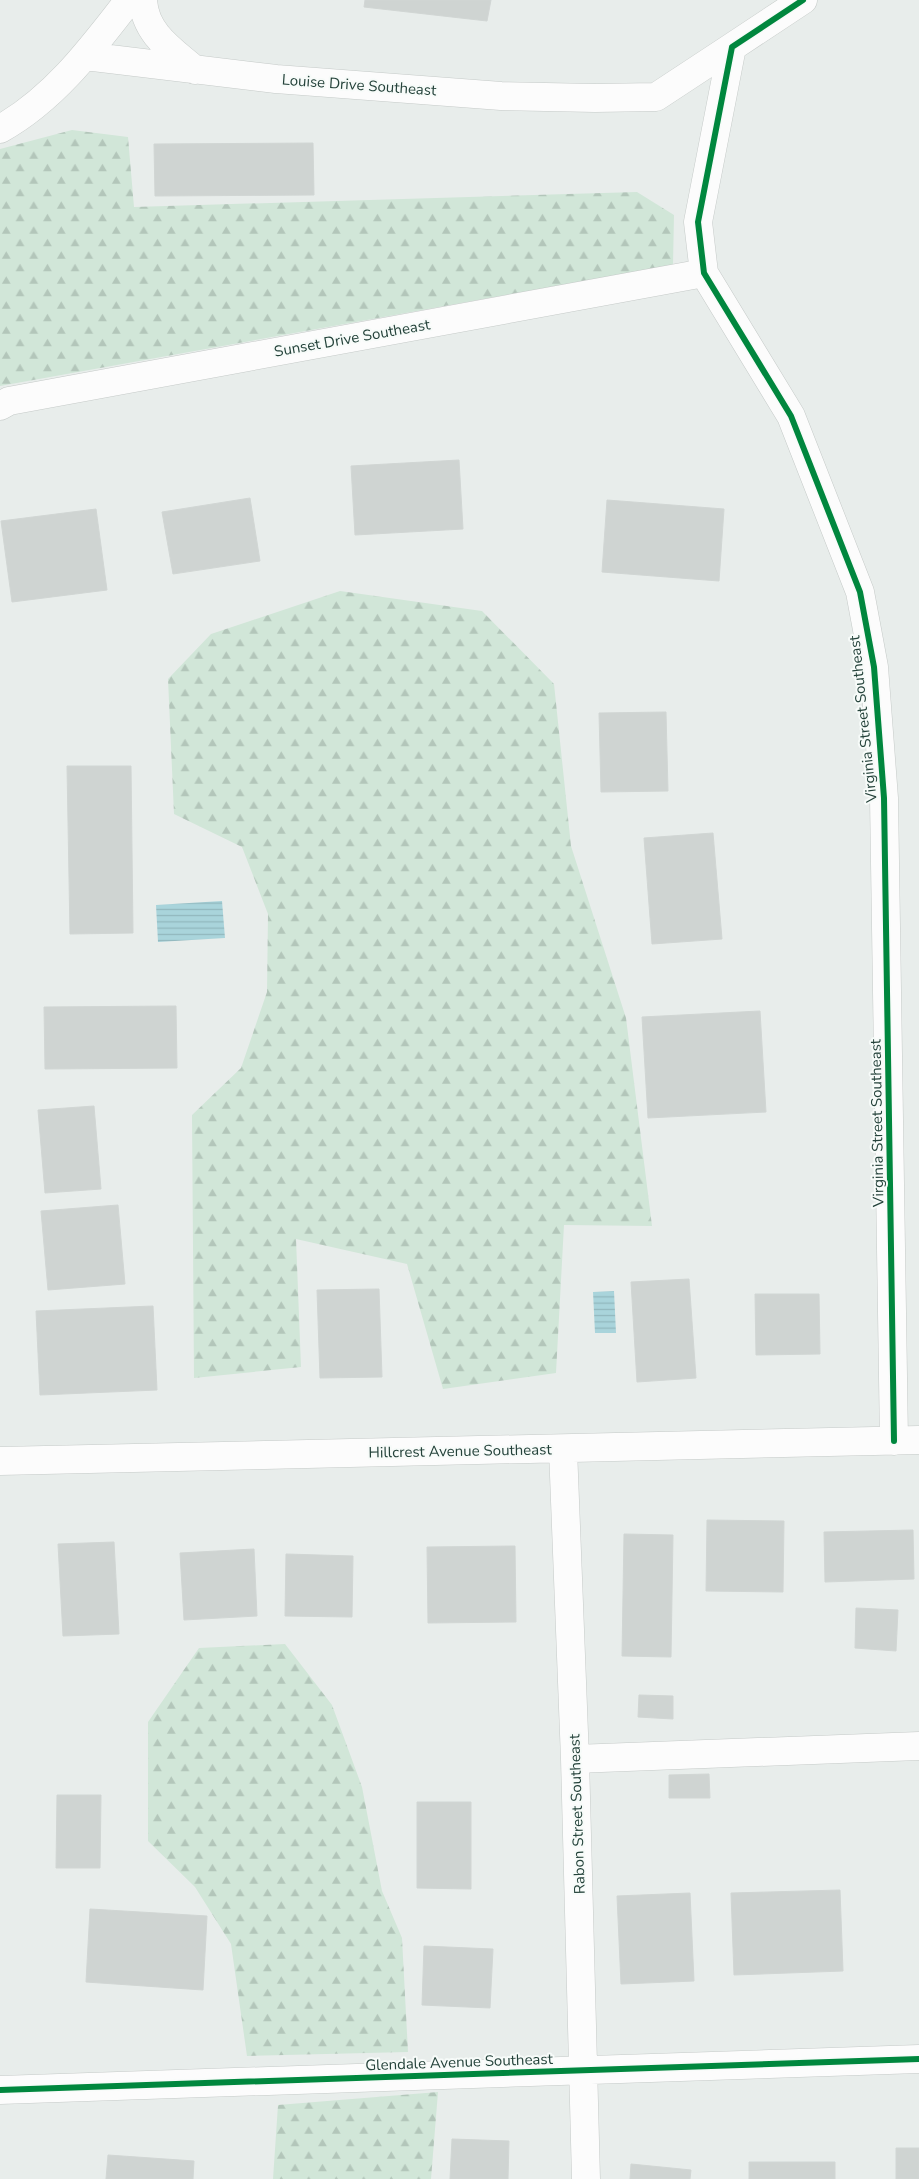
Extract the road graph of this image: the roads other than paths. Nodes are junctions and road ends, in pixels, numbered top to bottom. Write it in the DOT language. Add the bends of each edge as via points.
graph roads {
  1 [pos="129,0"];
  2 [pos="143,0"];
  3 [pos="803,0"];
  4 [pos="765,12"];
  5 [pos="732,47"];
  6 [pos="86,56"];
  7 [pos="195,70"];
  8 [pos="0,130"];
  9 [pos="704,273"];
  10 [pos="0,406"];
  11 [pos="907,1441"];
  12 [pos="563,1449"];
  13 [pos="0,1461"];
  14 [pos="919,1746"];
  15 [pos="576,1759"];
  16 [pos="919,2060"];
  17 [pos="584,2071"];
  18 [pos="0,2090"];
  19 [pos="586,2179"];
  1 -- 6 [label="street"];
  2 -- 7 [label="street" via="143,9 156,36"];
  3 -- 4 [label="street"];
  4 -- 5 [label="street"];
  5 -- 7 [label="street, Louise Drive Southeast" via="656,97 634,98 502,96"];
  5 -- 9 [label="street, Virginia Street Southeast" via="698,222"];
  6 -- 7 [label="street, Louise Drive Southeast"];
  6 -- 8 [label="street" via="51,92"];
  9 -- 10 [label="street, Sunset Drive Southeast" via="19,399"];
  9 -- 11 [label="street, Virginia Street Southeast" via="791,416 860,592 874,667 884,798"];
  11 -- 12 [label="street, Hillcrest Avenue Southeast"];
  12 -- 13 [label="street, Hillcrest Avenue Southeast"];
  12 -- 15 [label="street, Rabon Street Southeast"];
  14 -- 15 [label="street"];
  15 -- 17 [label="street, Rabon Street Southeast"];
  16 -- 17 [label="street, Glendale Avenue Southeast"];
  17 -- 18 [label="street, Glendale Avenue Southeast"];
  17 -- 19 [label="street, Rabon Street Southeast"];
}
